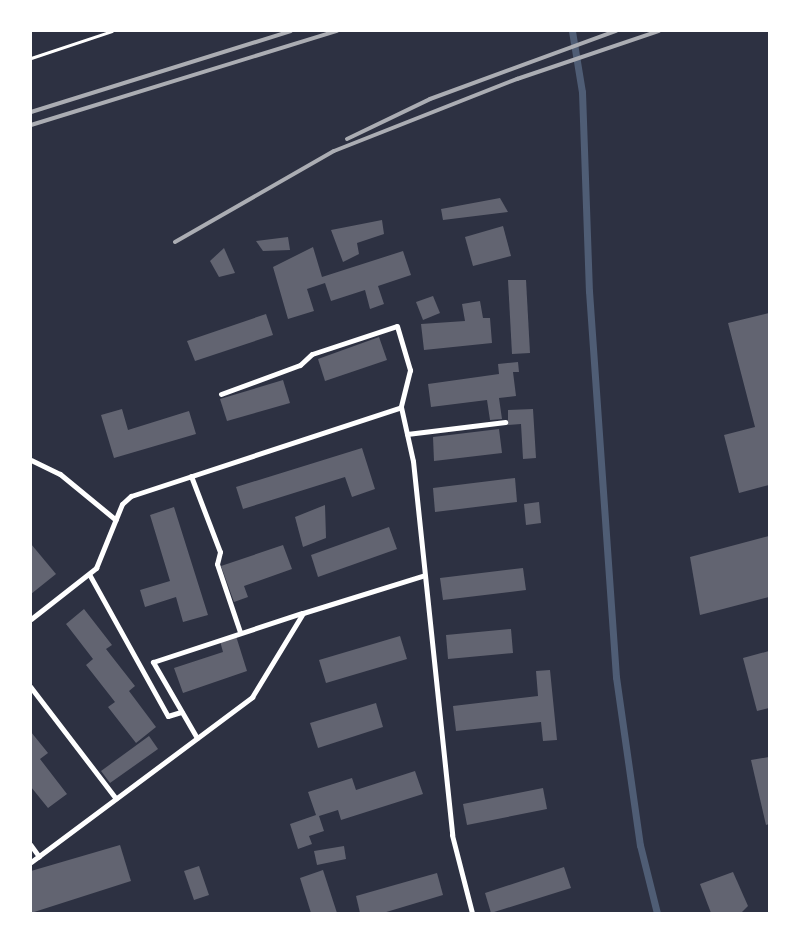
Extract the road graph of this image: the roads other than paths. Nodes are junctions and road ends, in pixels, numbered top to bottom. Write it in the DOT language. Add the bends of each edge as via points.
graph roads {
  1 [pos="221,394"];
  2 [pos="401,408"];
  3 [pos="505,422"];
  4 [pos="407,434"];
  5 [pos="31,460"];
  6 [pos="191,476"];
  7 [pos="116,520"];
  8 [pos="90,574"];
  9 [pos="422,576"];
  10 [pos="303,613"];
  11 [pos="31,619"];
  12 [pos="240,632"];
  13 [pos="31,687"];
  14 [pos="181,712"];
  15 [pos="197,738"];
  16 [pos="116,798"];
  17 [pos="31,845"];
  18 [pos="39,856"];
  19 [pos="31,862"];
  20 [pos="472,913"];
  1 -- 2 [label="street" via="300,365 312,354 397,326 410,370"];
  2 -- 4 [label="street"];
  2 -- 6 [label="street"];
  3 -- 4 [label="street"];
  4 -- 9 [label="street"];
  5 -- 7 [label="street" via="60,474"];
  6 -- 7 [label="street" via="131,496"];
  6 -- 12 [label="street" via="220,552 217,564"];
  7 -- 8 [label="street"];
  8 -- 11 [label="street"];
  8 -- 14 [label="street" via="168,716"];
  9 -- 10 [label="street"];
  9 -- 20 [label="street" via="452,834"];
  10 -- 12 [label="street"];
  10 -- 15 [label="street" via="266,680 252,697"];
  12 -- 14 [label="street" via="153,662"];
  13 -- 16 [label="street"];
  14 -- 15 [label="street"];
  15 -- 16 [label="street"];
  16 -- 18 [label="street"];
  17 -- 18 [label="street"];
  18 -- 19 [label="street"];
}
